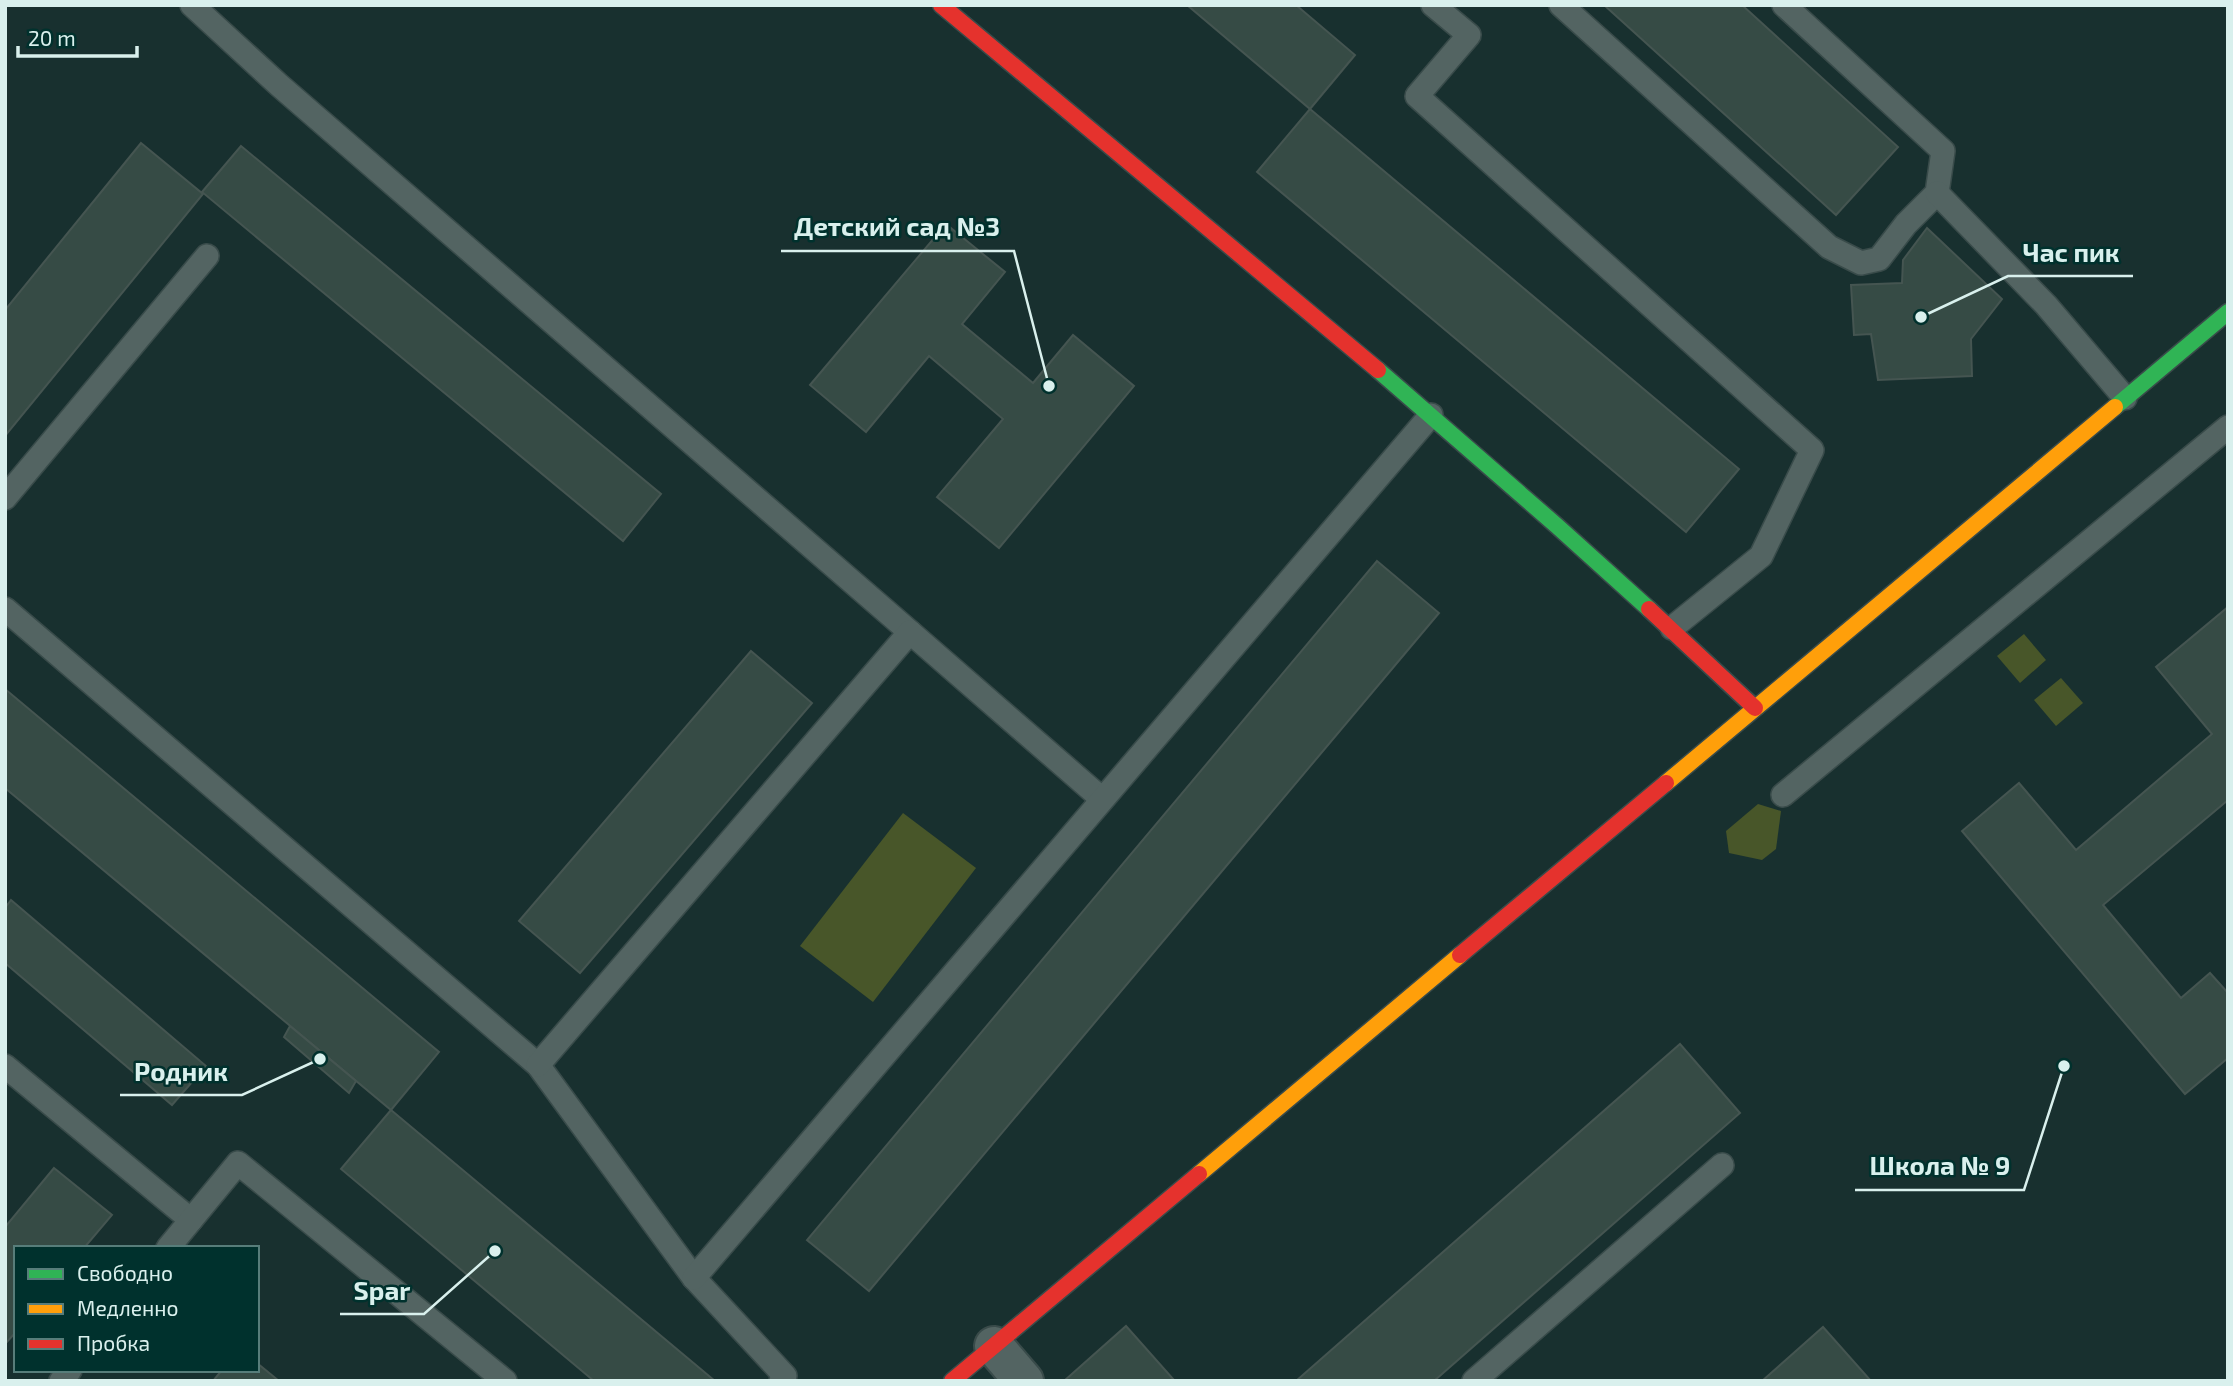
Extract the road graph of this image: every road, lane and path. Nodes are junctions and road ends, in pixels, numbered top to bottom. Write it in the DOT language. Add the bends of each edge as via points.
graph roads {
  1 [pos="192,5"];
  2 [pos="941,5"];
  3 [pos="1433,5"];
  4 [pos="1561,5"];
  5 [pos="1784,5"];
  6 [pos="1937,193"];
  7 [pos="206,256"];
  8 [pos="2228,312"];
  9 [pos="2125,398"];
  10 [pos="1431,415"];
  11 [pos="2228,427"];
  12 [pos="5,498"];
  13 [pos="5,609"];
  14 [pos="1672,628"];
  15 [pos="910,632"];
  16 [pos="1755,708"];
  17 [pos="1783,795"];
  18 [pos="1102,799"];
  19 [pos="538,1065"];
  20 [pos="6,1068"];
  21 [pos="1722,1165"];
  22 [pos="191,1220"];
  23 [pos="170,1246"];
  24 [pos="694,1278"];
  25 [pos="994,1346"];
  26 [pos="505,1381"];
  27 [pos="781,1381"];
  28 [pos="952,1381"];
  29 [pos="1024,1381"];
  30 [pos="1474,1381"];
  1 -- 15 [label="lane" via="279,86"];
  2 -- 10 [label="street"];
  3 -- 14 [label="lane" via="1469,35 1417,96 1812,450 1761,556"];
  4 -- 6 [label="lane" via="1829,247 1861,264 1879,260"];
  5 -- 6 [label="lane" via="1943,151"];
  6 -- 9 [label="lane" via="2046,306"];
  7 -- 12 [label="lane"];
  8 -- 9 [label="street"];
  9 -- 16 [label="street"];
  10 -- 14 [label="street"];
  10 -- 18 [label="lane"];
  11 -- 17 [label="lane"];
  13 -- 19 [label="lane"];
  14 -- 16 [label="street"];
  15 -- 18 [label="lane"];
  15 -- 19 [label="lane"];
  16 -- 25 [label="street"];
  18 -- 24 [label="lane"];
  19 -- 24 [label="lane"];
  20 -- 22 [label="lane"];
  21 -- 30 [label="lane"];
  22 -- 23 [label="lane"];
  22 -- 26 [label="lane" via="238,1163"];
  24 -- 27 [label="lane" via="785,1376"];
  25 -- 28 [label="street"];
  25 -- 29 [label="street"];
}
